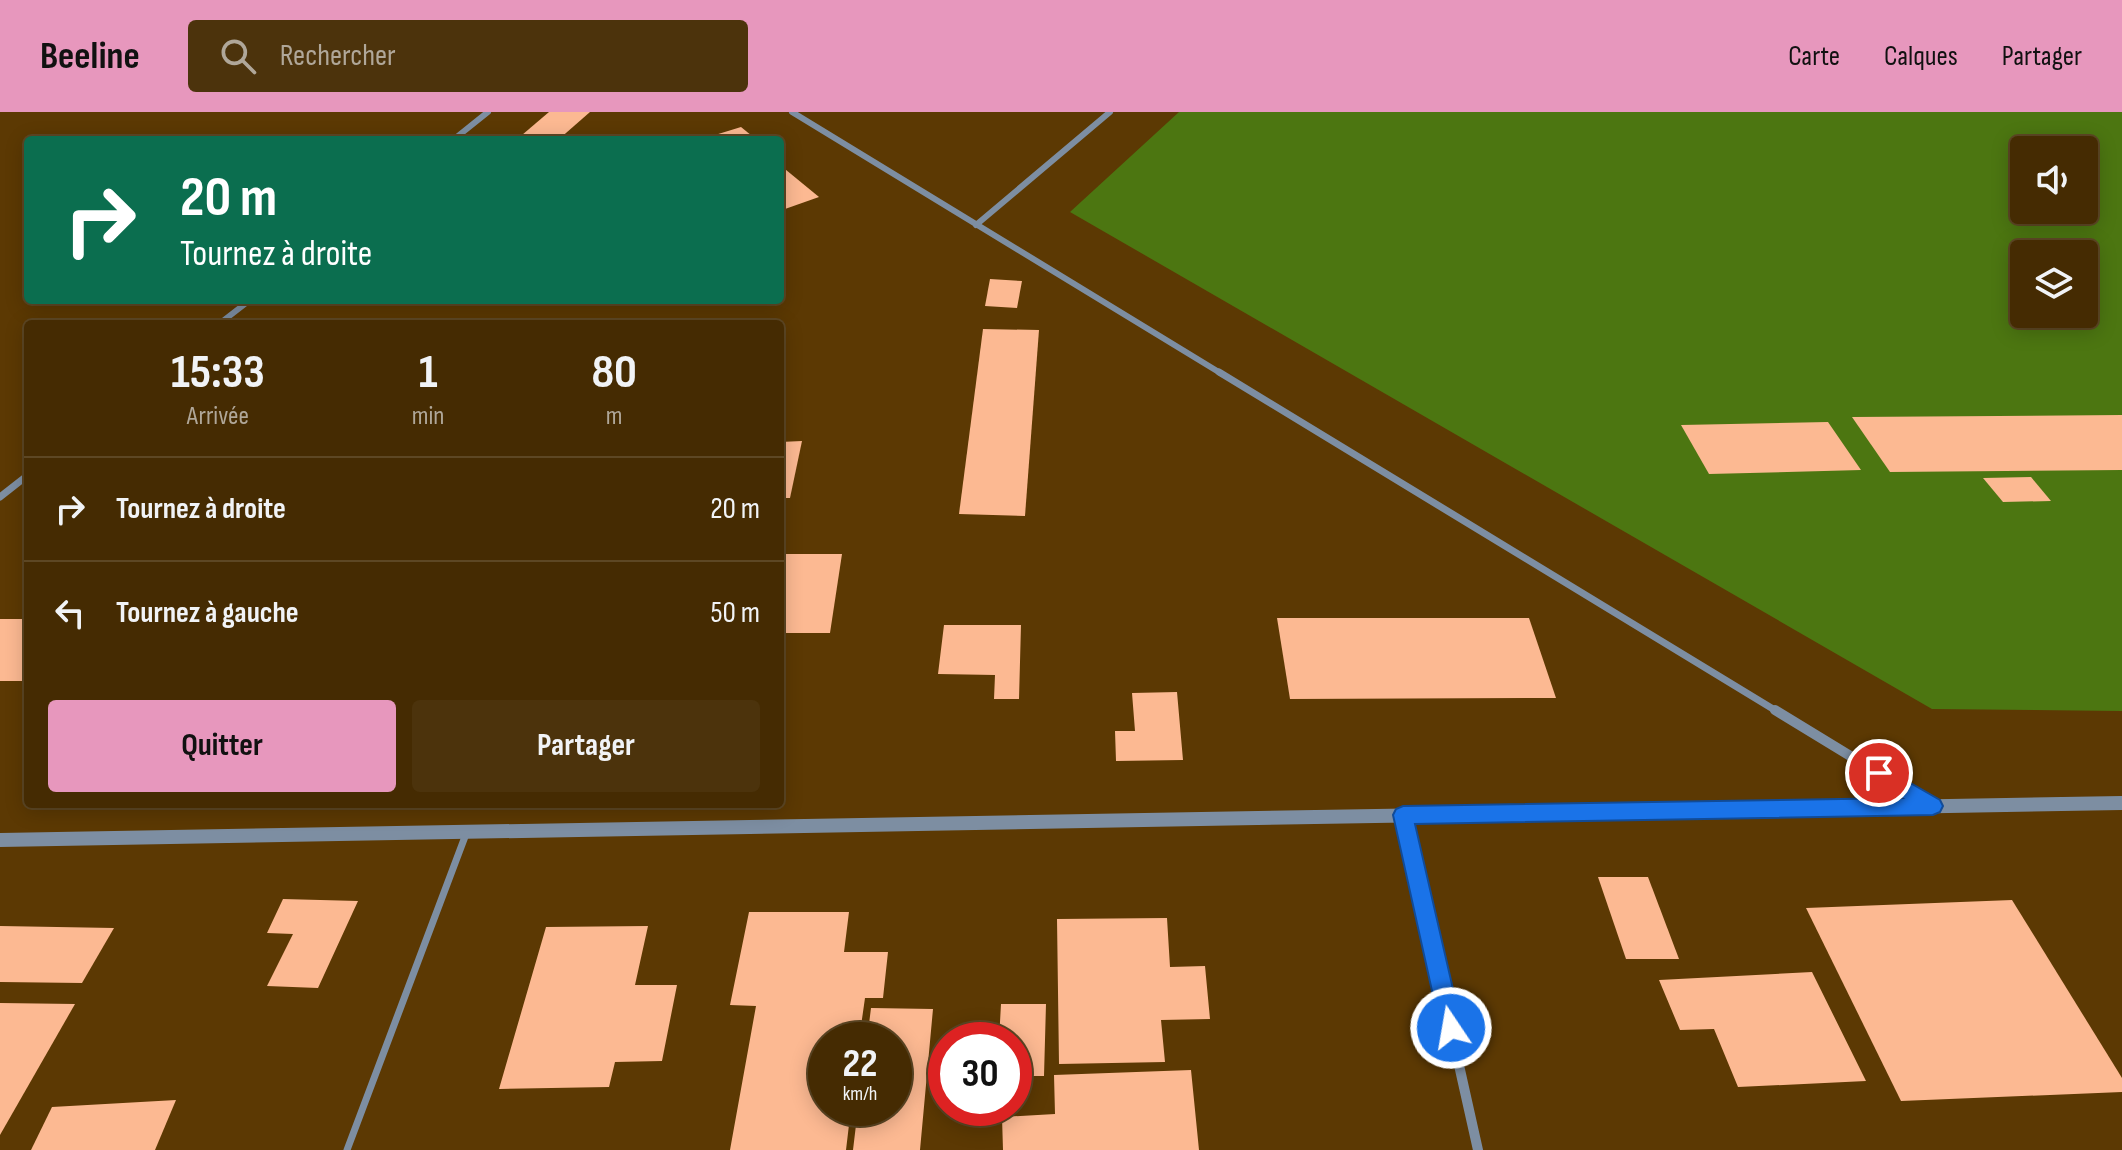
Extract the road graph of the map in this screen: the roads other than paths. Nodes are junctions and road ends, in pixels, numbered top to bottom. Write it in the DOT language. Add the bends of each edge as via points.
graph roads {
  1 [pos="488,112"];
  2 [pos="792,112"];
  3 [pos="1110,112"];
  4 [pos="458,136"];
  5 [pos="976,225"];
  6 [pos="245,304"];
  7 [pos="224,320"];
  8 [pos="24,478"];
  9 [pos="0,497"];
  10 [pos="2122,803"];
  11 [pos="1933,806"];
  12 [pos="1403,815"];
  13 [pos="467,831"];
  14 [pos="0,840"];
  15 [pos="347,1150"];
  16 [pos="1478,1150"];
  1 -- 4 [label="street"];
  2 -- 5 [label="street"];
  3 -- 5 [label="street"];
  5 -- 11 [label="street"];
  6 -- 7 [label="street"];
  8 -- 9 [label="street"];
  10 -- 11 [label="street"];
  11 -- 12 [label="street"];
  12 -- 13 [label="street"];
  12 -- 16 [label="street"];
  13 -- 14 [label="street"];
  13 -- 15 [label="lane"];
}
